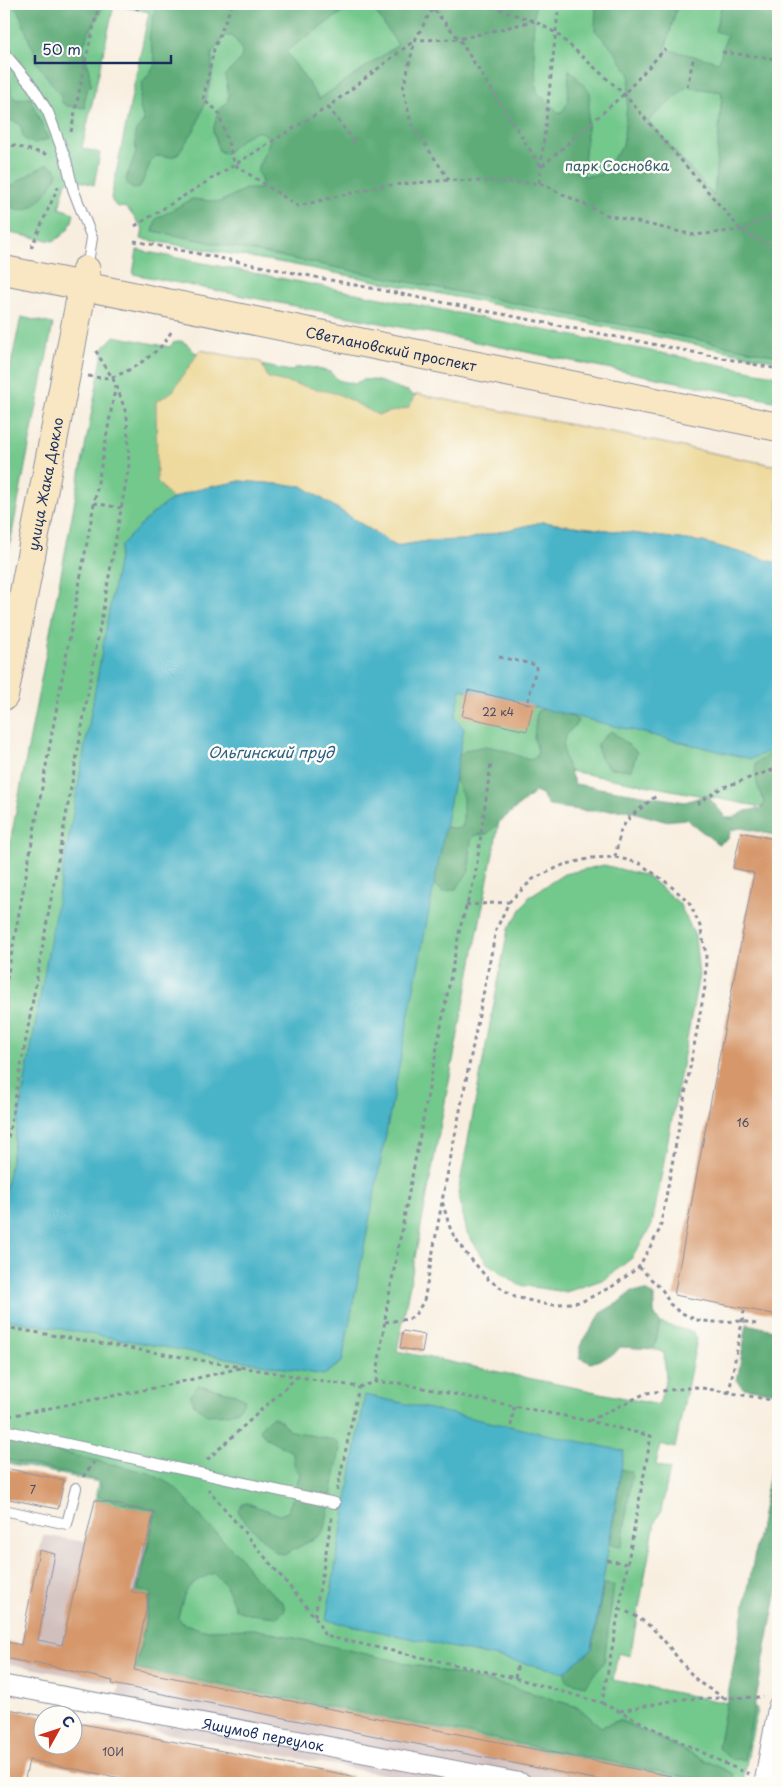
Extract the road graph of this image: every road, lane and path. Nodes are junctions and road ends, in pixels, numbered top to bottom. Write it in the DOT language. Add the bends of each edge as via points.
graph roads {
  1 [pos="138,4"];
  2 [pos="232,4"];
  3 [pos="484,4"];
  4 [pos="559,4"];
  5 [pos="767,4"];
  6 [pos="432,5"];
  7 [pos="137,10"];
  8 [pos="778,12"];
  9 [pos="534,21"];
  10 [pos="556,32"];
  11 [pos="459,39"];
  12 [pos="415,40"];
  13 [pos="665,49"];
  14 [pos="722,52"];
  15 [pos="4,53"];
  16 [pos="694,56"];
  17 [pos="778,59"];
  18 [pos="687,87"];
  19 [pos="624,94"];
  20 [pos="328,107"];
  21 [pos="4,143"];
  22 [pos="356,144"];
  23 [pos="66,160"];
  24 [pos="235,165"];
  25 [pos="541,167"];
  26 [pos="449,180"];
  27 [pos="539,184"];
  28 [pos="778,213"];
  29 [pos="135,226"];
  30 [pos="741,230"];
  31 [pos="134,241"];
  32 [pos="778,250"];
  33 [pos="4,253"];
  34 [pos="4,270"];
  35 [pos="85,279"];
  36 [pos="173,329"];
  37 [pos="92,344"];
  38 [pos="778,369"];
  39 [pos="86,375"];
  40 [pos="112,377"];
  41 [pos="116,384"];
  42 [pos="778,408"];
  43 [pos="778,427"];
  44 [pos="94,503"];
  45 [pos="121,508"];
  46 [pos="499,656"];
  47 [pos="4,696"];
  48 [pos="527,704"];
  49 [pos="491,763"];
  50 [pos="778,768"];
  51 [pos="656,796"];
  52 [pos="697,804"];
  53 [pos="615,857"];
  54 [pos="509,902"];
  55 [pos="466,905"];
  56 [pos="4,995"];
  57 [pos="4,1161"];
  58 [pos="442,1201"];
  59 [pos="639,1267"];
  60 [pos="744,1311"];
  61 [pos="742,1320"];
  62 [pos="385,1322"];
  63 [pos="756,1324"];
  64 [pos="4,1327"];
  65 [pos="243,1368"];
  66 [pos="297,1378"];
  67 [pos="376,1382"];
  68 [pos="729,1393"];
  69 [pos="778,1401"];
  70 [pos="514,1406"];
  71 [pos="4,1417"];
  72 [pos="590,1421"];
  73 [pos="511,1426"];
  74 [pos="4,1430"];
  75 [pos="102,1452"];
  76 [pos="194,1472"];
  77 [pos="76,1488"];
  78 [pos="335,1503"];
  79 [pos="4,1510"];
  80 [pos="607,1560"];
  81 [pos="627,1564"];
  82 [pos="619,1609"];
  83 [pos="518,1663"];
  84 [pos="515,1678"];
  85 [pos="4,1684"];
  86 [pos="724,1698"];
  87 [pos="771,1702"];
  88 [pos="602,1703"];
  89 [pos="619,1711"];
  90 [pos="765,1780"];
  91 [pos="522,1783"];
  1 -- 7 [label="path"];
  2 -- 24 [label="path" via="214,49 203,100 218,111"];
  3 -- 9 [label="path"];
  4 -- 10 [label="path"];
  5 -- 8 [label="path"];
  6 -- 11 [label="path"];
  6 -- 12 [label="path"];
  9 -- 10 [label="path"];
  9 -- 11 [label="path"];
  10 -- 19 [label="path"];
  10 -- 25 [label="path"];
  11 -- 12 [label="path"];
  11 -- 25 [label="path"];
  12 -- 20 [label="path"];
  12 -- 26 [label="path" via="403,89 411,123"];
  13 -- 19 [label="path"];
  14 -- 17 [label="path"];
  15 -- 23 [label="lane" via="32,86 48,112"];
  16 -- 18 [label="path"];
  19 -- 25 [label="path"];
  19 -- 30 [label="path"];
  20 -- 22 [label="path"];
  20 -- 24 [label="path"];
  21 -- 23 [label="path"];
  23 -- 35 [label="lane" via="73,189 92,238"];
  24 -- 26 [label="path" via="298,206 380,186"];
  24 -- 29 [label="path"];
  25 -- 27 [label="path"];
  26 -- 27 [label="path"];
  27 -- 30 [label="path" via="607,215 694,235"];
  28 -- 30 [label="path"];
  30 -- 32 [label="path"];
  31 -- 38 [label="path"];
  33 -- 35 [label="main road, Светлановский проспект"];
  34 -- 35 [label="main road, Светлановский проспект"];
  35 -- 42 [label="main road, Светлановский проспект"];
  35 -- 43 [label="main road, Светлановский проспект"];
  35 -- 47 [label="main road, улица Жака Дюкло" via="16,613"];
  36 -- 40 [label="path" via="153,354"];
  37 -- 40 [label="path"];
  39 -- 40 [label="path"];
  40 -- 41 [label="path"];
  41 -- 44 [label="path"];
  41 -- 45 [label="path" via="127,416 129,465"];
  44 -- 45 [label="path"];
  44 -- 56 [label="path"];
  45 -- 57 [label="path"];
  46 -- 48 [label="path" via="537,664"];
  49 -- 55 [label="path" via="475,877"];
  50 -- 52 [label="path" via="721,788"];
  51 -- 53 [label="path" via="630,817 621,829"];
  53 -- 54 [label="path" via="563,864 533,879"];
  53 -- 59 [label="path" via="639,863 689,902 700,926 706,954 706,986 660,1229"];
  54 -- 55 [label="path"];
  54 -- 58 [label="path" via="496,930"];
  55 -- 62 [label="path"];
  58 -- 59 [label="path" via="452,1231 464,1251 489,1280 515,1297 549,1305 581,1302 613,1286"];
  58 -- 62 [label="path" via="424,1301 415,1315 408,1319"];
  59 -- 61 [label="path" via="678,1311 696,1320"];
  60 -- 61 [label="path"];
  61 -- 63 [label="path"];
  61 -- 68 [label="path"];
  62 -- 67 [label="path"];
  64 -- 65 [label="path"];
  65 -- 66 [label="path"];
  65 -- 71 [label="path"];
  66 -- 67 [label="path" via="359,1387"];
  66 -- 76 [label="path"];
  67 -- 70 [label="path" via="398,1383"];
  68 -- 69 [label="path"];
  68 -- 72 [label="path" via="696,1387 646,1393"];
  70 -- 72 [label="path"];
  70 -- 73 [label="path"];
  72 -- 81 [label="path" via="651,1436"];
  74 -- 75 [label="lane"];
  75 -- 76 [label="lane"];
  75 -- 77 [label="path"];
  76 -- 78 [label="lane"];
  76 -- 84 [label="path" via="315,1617 324,1636"];
  77 -- 79 [label="lane" via="67,1524"];
  80 -- 81 [label="path"];
  81 -- 82 [label="path"];
  82 -- 86 [label="path" via="644,1620 696,1680"];
  82 -- 88 [label="path"];
  83 -- 84 [label="path"];
  84 -- 88 [label="path"];
  85 -- 91 [label="street, Яшумов переулок"];
  86 -- 87 [label="path"];
  86 -- 89 [label="path" via="681,1699"];
  87 -- 90 [label="street"];
  88 -- 89 [label="path"];
  89 -- 90 [label="path" via="728,1766"];
}
